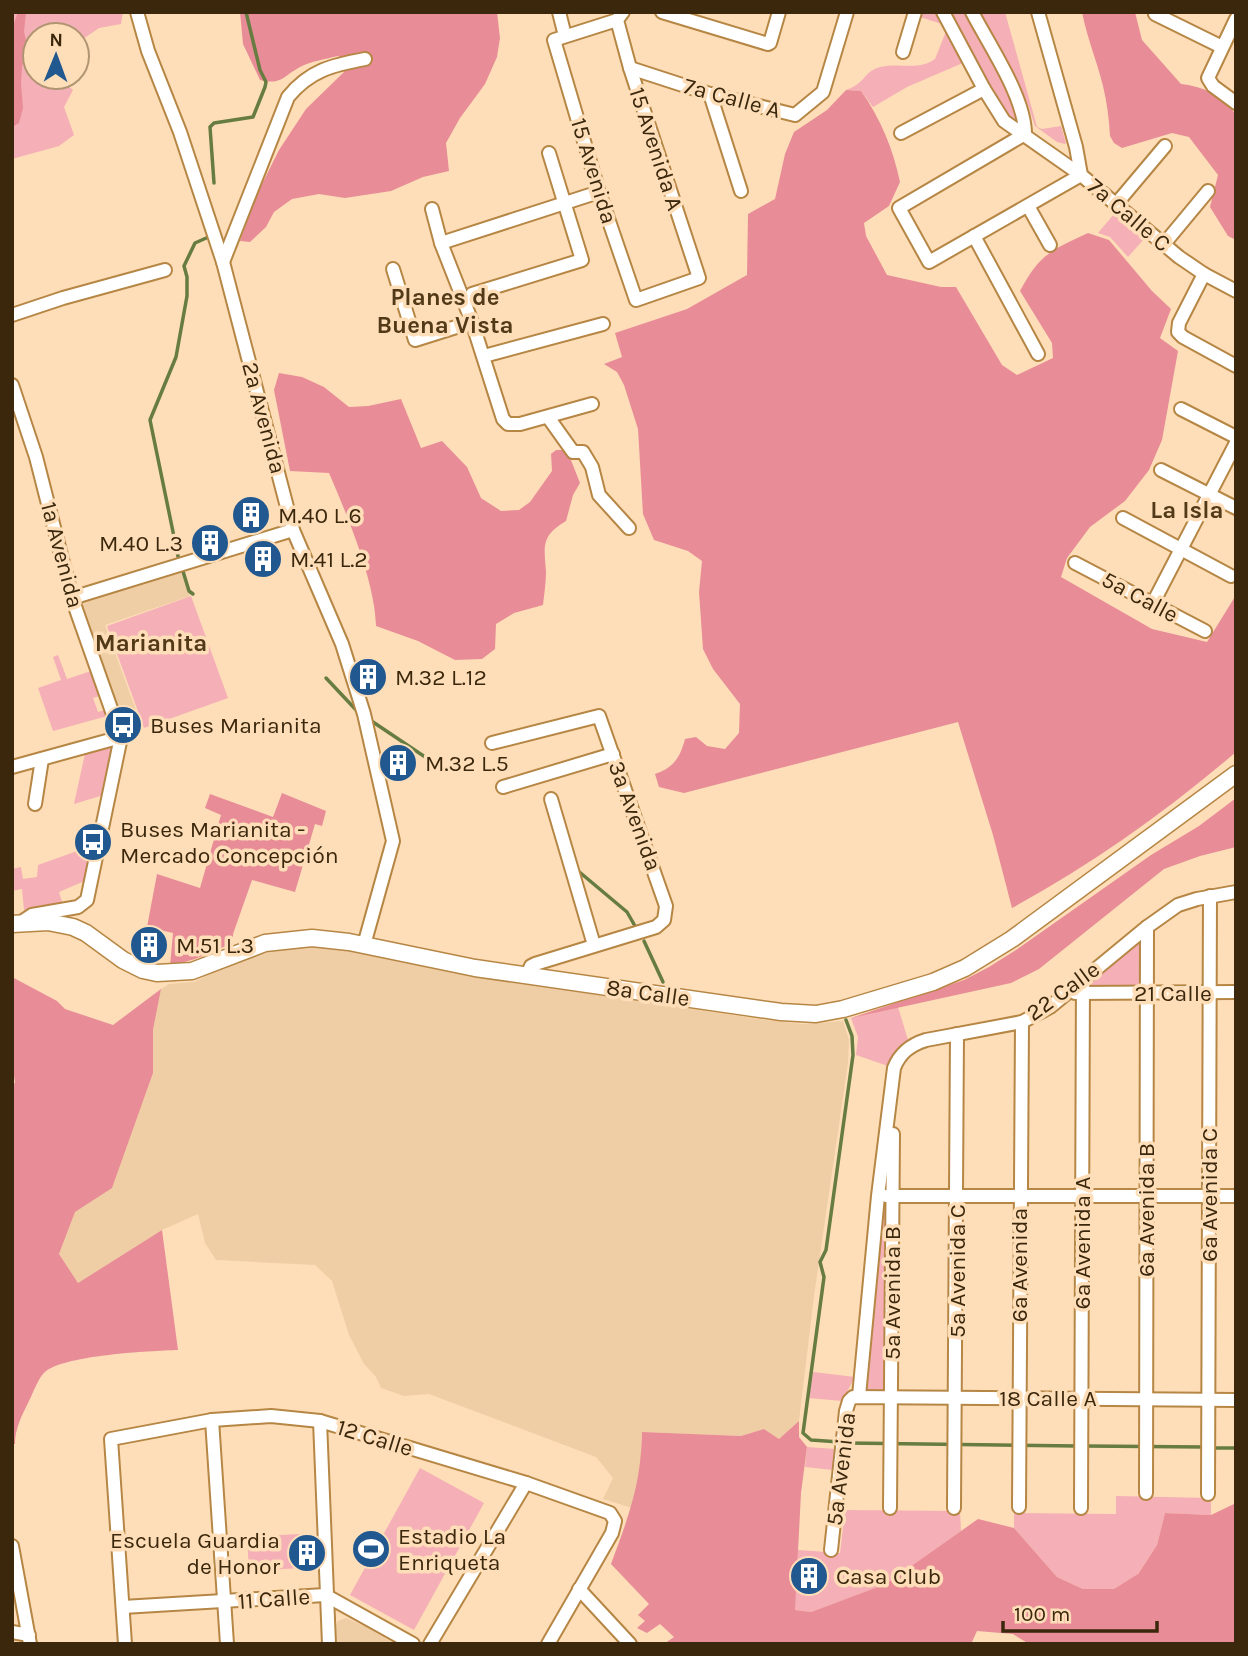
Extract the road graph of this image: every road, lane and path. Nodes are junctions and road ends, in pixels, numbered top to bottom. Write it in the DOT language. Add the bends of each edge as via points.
graph roads {
  1 [pos="137,12"];
  2 [pos="559,12"];
  3 [pos="662,12"];
  4 [pos="779,12"];
  5 [pos="847,12"];
  6 [pos="915,12"];
  7 [pos="943,12"];
  8 [pos="971,12"];
  9 [pos="1038,12"];
  10 [pos="1155,14"];
  11 [pos="620,16"];
  12 [pos="1236,19"];
  13 [pos="559,39"];
  14 [pos="1222,47"];
  15 [pos="903,52"];
  16 [pos="365,59"];
  17 [pos="630,68"];
  18 [pos="984,89"];
  19 [pos="710,94"];
  20 [pos="1236,103"];
  21 [pos="901,133"];
  22 [pos="1025,134"];
  23 [pos="1165,146"];
  24 [pos="549,153"];
  25 [pos="1081,175"];
  26 [pos="741,191"];
  27 [pos="1208,191"];
  28 [pos="599,192"];
  29 [pos="565,203"];
  30 [pos="1117,203"];
  31 [pos="1028,205"];
  32 [pos="432,209"];
  33 [pos="974,236"];
  34 [pos="441,243"];
  35 [pos="1164,244"];
  36 [pos="1050,245"];
  37 [pos="223,262"];
  38 [pos="393,269"];
  39 [pos="165,270"];
  40 [pos="1204,274"];
  41 [pos="1236,291"];
  42 [pos="472,294"];
  43 [pos="636,300"];
  44 [pos="12,315"];
  45 [pos="472,322"];
  46 [pos="603,324"];
  47 [pos="1038,354"];
  48 [pos="484,356"];
  49 [pos="1236,366"];
  50 [pos="12,384"];
  51 [pos="592,404"];
  52 [pos="1181,409"];
  53 [pos="548,417"];
  54 [pos="1236,437"];
  55 [pos="1236,443"];
  56 [pos="1161,470"];
  57 [pos="1209,494"];
  58 [pos="1236,508"];
  59 [pos="1123,518"];
  60 [pos="629,528"];
  61 [pos="293,530"];
  62 [pos="1181,549"];
  63 [pos="1075,563"];
  64 [pos="1231,576"];
  65 [pos="72,598"];
  66 [pos="1152,605"];
  67 [pos="1205,631"];
  68 [pos="121,737"];
  69 [pos="492,743"];
  70 [pos="612,754"];
  71 [pos="42,759"];
  72 [pos="12,767"];
  73 [pos="1236,774"];
  74 [pos="503,787"];
  75 [pos="551,799"];
  76 [pos="35,804"];
  77 [pos="1236,892"];
  78 [pos="1210,896"];
  79 [pos="16,924"];
  80 [pos="1147,927"];
  81 [pos="364,945"];
  82 [pos="594,945"];
  83 [pos="527,975"];
  84 [pos="1083,978"];
  85 [pos="1210,992"];
  86 [pos="1236,992"];
  87 [pos="1067,993"];
  88 [pos="1083,993"];
  89 [pos="1146,993"];
  90 [pos="1021,1022"];
  91 [pos="957,1034"];
  92 [pos="893,1078"];
  93 [pos="878,1196"];
  94 [pos="892,1196"];
  95 [pos="957,1196"];
  96 [pos="1019,1196"];
  97 [pos="1082,1196"];
  98 [pos="1146,1196"];
  99 [pos="1209,1196"];
  100 [pos="1236,1196"];
  101 [pos="859,1396"];
  102 [pos="892,1397"];
  103 [pos="956,1398"];
  104 [pos="1019,1398"];
  105 [pos="1082,1399"];
  106 [pos="1146,1399"];
  107 [pos="1208,1400"];
  108 [pos="1236,1400"];
  109 [pos="212,1420"];
  110 [pos="320,1421"];
  111 [pos="526,1483"];
  112 [pos="1146,1493"];
  113 [pos="1208,1494"];
  114 [pos="1019,1507"];
  115 [pos="890,1508"];
  116 [pos="954,1508"];
  117 [pos="1081,1508"];
  118 [pos="12,1546"];
  119 [pos="831,1550"];
  120 [pos="579,1589"];
  121 [pos="326,1595"];
  122 [pos="224,1603"];
  123 [pos="122,1607"];
  124 [pos="12,1632"];
  125 [pos="30,1639"];
  126 [pos="125,1644"];
  127 [pos="227,1644"];
  128 [pos="329,1644"];
  129 [pos="413,1644"];
  130 [pos="430,1644"];
  131 [pos="548,1644"];
  132 [pos="630,1644"];
  1 -- 37 [label="street, 2a Avenida"];
  2 -- 13 [label="street, 15 Avenida"];
  3 -- 4 [label="street" via="770,43"];
  5 -- 19 [label="street, 7a Calle A" via="823,92 795,116"];
  6 -- 15 [label="street"];
  7 -- 18 [label="street, 7a Calle C"];
  8 -- 22 [label="street" via="1017,97"];
  9 -- 25 [label="street"];
  10 -- 14 [label="street"];
  11 -- 13 [label="street"];
  11 -- 17 [label="street, 15 Avenida A"];
  12 -- 14 [label="street"];
  13 -- 28 [label="street, 15 Avenida"];
  14 -- 20 [label="street" via="1208,78"];
  16 -- 37 [label="street" via="331,65 309,77 288,97"];
  17 -- 19 [label="street, 7a Calle A"];
  17 -- 43 [label="street, 15 Avenida A" via="699,278"];
  18 -- 21 [label="street"];
  18 -- 22 [label="street, 7a Calle C" via="1004,121"];
  19 -- 26 [label="street"];
  22 -- 25 [label="street, 7a Calle C"];
  22 -- 33 [label="street" via="899,208 929,262"];
  23 -- 30 [label="street"];
  24 -- 29 [label="street"];
  25 -- 30 [label="street, 7a Calle C"];
  25 -- 31 [label="street"];
  27 -- 35 [label="street"];
  28 -- 29 [label="street"];
  28 -- 43 [label="street, 15 Avenida"];
  29 -- 34 [label="street"];
  29 -- 42 [label="street" via="582,260"];
  30 -- 35 [label="street, 7a Calle C"];
  31 -- 33 [label="street"];
  31 -- 36 [label="street"];
  32 -- 34 [label="street"];
  33 -- 47 [label="street"];
  34 -- 45 [label="street"];
  35 -- 40 [label="street, 7a Calle C"];
  37 -- 61 [label="street, 2a Avenida"];
  38 -- 45 [label="street" via="415,340"];
  39 -- 44 [label="street"];
  40 -- 41 [label="street, 7a Calle C"];
  40 -- 49 [label="street" via="1178,332"];
  45 -- 48 [label="street"];
  46 -- 48 [label="street"];
  48 -- 53 [label="street" via="508,424"];
  50 -- 65 [label="street, 1a Avenida"];
  51 -- 53 [label="street"];
  52 -- 54 [label="street"];
  53 -- 60 [label="street" via="573,452 583,452 588,458 599,495"];
  55 -- 57 [label="street"];
  56 -- 57 [label="street"];
  57 -- 58 [label="street"];
  57 -- 62 [label="street"];
  59 -- 62 [label="street"];
  61 -- 65 [label="street"];
  61 -- 81 [label="street, 2a Avenida" via="342,644 366,720 393,841"];
  62 -- 64 [label="street"];
  62 -- 66 [label="street"];
  63 -- 66 [label="street, 5a Calle"];
  65 -- 68 [label="street, 1a Avenida"];
  66 -- 67 [label="street, 5a Calle"];
  68 -- 71 [label="street"];
  68 -- 79 [label="street" via="87,900 79,907 32,915"];
  69 -- 70 [label="street, 3a Avenida" via="599,716"];
  70 -- 74 [label="street"];
  70 -- 82 [label="street, 3a Avenida" via="666,916 652,929"];
  71 -- 72 [label="street"];
  71 -- 76 [label="street"];
  73 -- 83 [label="main road, 8a Calle" via="981,960 933,982 843,1009 781,1012"];
  75 -- 82 [label="street"];
  77 -- 78 [label="street, 22 Calle"];
  78 -- 80 [label="street, 22 Calle" via="1178,905"];
  78 -- 85 [label="street, 6a Avenida C"];
  79 -- 81 [label="main road, 8a Calle" via="73,926 123,960 158,973 192,971 286,939"];
  80 -- 84 [label="street, 22 Calle"];
  80 -- 89 [label="street, 6a Avenida B"];
  81 -- 83 [label="main road, 8a Calle"];
  82 -- 83 [label="street" via="536,964"];
  84 -- 87 [label="street, 22 Calle"];
  84 -- 88 [label="street, 6a Avenida A"];
  85 -- 86 [label="street, 21 Calle"];
  85 -- 89 [label="street, 21 Calle"];
  85 -- 99 [label="street, 6a Avenida C"];
  87 -- 88 [label="street, 21 Calle"];
  87 -- 90 [label="street, 22 Calle"];
  88 -- 89 [label="street, 21 Calle"];
  88 -- 97 [label="street, 6a Avenida A"];
  89 -- 98 [label="street, 6a Avenida B"];
  90 -- 91 [label="street, 22 Calle"];
  90 -- 96 [label="street, 6a Avenida"];
  91 -- 92 [label="street, 22 Calle" via="911,1046 899,1057"];
  91 -- 95 [label="street, 5a Avenida C"];
  92 -- 93 [label="street"];
  92 -- 94 [label="street, 5a Avenida B"];
  93 -- 94 [label="street"];
  93 -- 101 [label="street"];
  94 -- 95 [label="street"];
  94 -- 102 [label="street, 5a Avenida B"];
  95 -- 96 [label="street"];
  95 -- 103 [label="street, 5a Avenida C"];
  96 -- 97 [label="street"];
  96 -- 104 [label="street, 6a Avenida"];
  97 -- 98 [label="street"];
  97 -- 105 [label="street, 6a Avenida A"];
  98 -- 99 [label="street"];
  98 -- 106 [label="street, 6a Avenida B"];
  99 -- 100 [label="street"];
  99 -- 107 [label="street, 6a Avenida C"];
  101 -- 102 [label="street, 18 Calle A"];
  101 -- 119 [label="street, 5a Avenida" via="848,1404"];
  102 -- 103 [label="street, 18 Calle A"];
  102 -- 115 [label="street, 5a Avenida B"];
  103 -- 104 [label="street, 18 Calle A"];
  103 -- 116 [label="street, 5a Avenida C"];
  104 -- 105 [label="street, 18 Calle A"];
  104 -- 114 [label="street, 6a Avenida"];
  105 -- 106 [label="street, 18 Calle A"];
  105 -- 117 [label="street, 6a Avenida A"];
  106 -- 107 [label="street, 18 Calle A"];
  106 -- 112 [label="street, 6a Avenida B"];
  107 -- 108 [label="street, 18 Calle A"];
  107 -- 113 [label="street, 6a Avenida C"];
  109 -- 110 [label="street, 12 Calle" via="271,1416"];
  109 -- 122 [label="street"];
  109 -- 123 [label="street, 12 Calle" via="111,1439"];
  110 -- 111 [label="street, 12 Calle"];
  110 -- 121 [label="street"];
  111 -- 120 [label="street, 12 Calle" via="610,1513 615,1521"];
  111 -- 130 [label="street"];
  118 -- 125 [label="street"];
  120 -- 131 [label="street"];
  120 -- 132 [label="street"];
  121 -- 122 [label="street, 11 Calle"];
  121 -- 128 [label="street"];
  121 -- 129 [label="street, 11 Calle"];
  122 -- 123 [label="street, 11 Calle"];
  122 -- 127 [label="street"];
  123 -- 126 [label="street"];
  124 -- 125 [label="street"];
}
